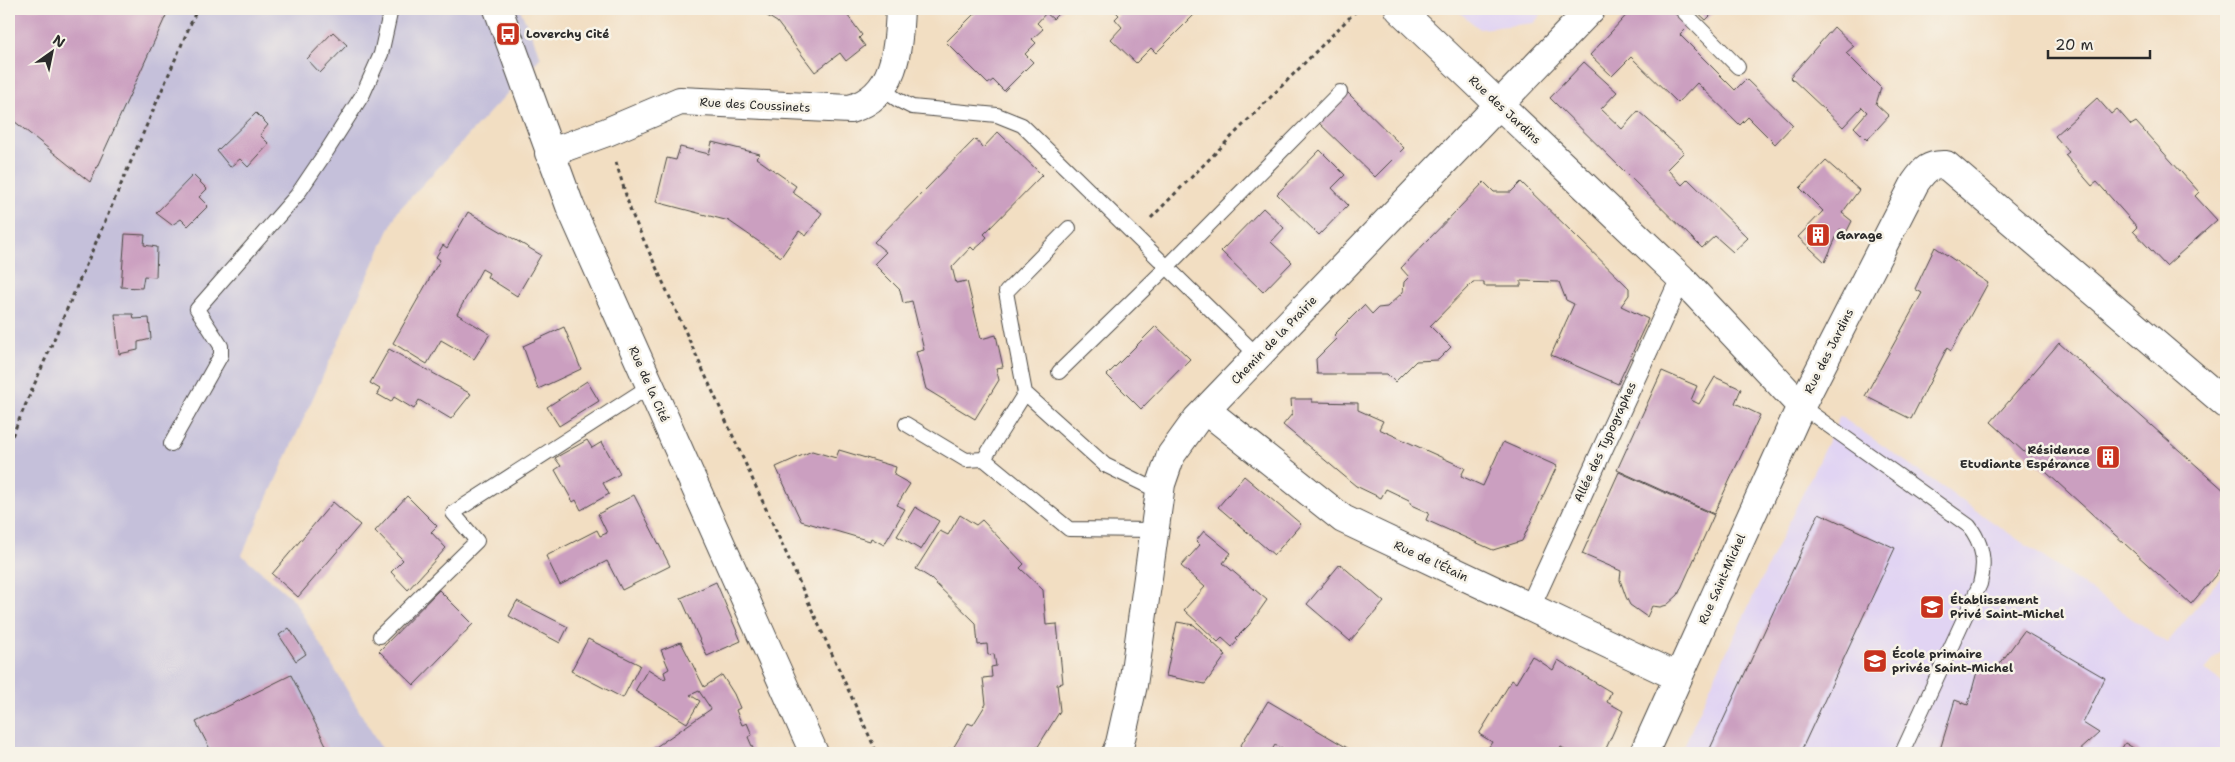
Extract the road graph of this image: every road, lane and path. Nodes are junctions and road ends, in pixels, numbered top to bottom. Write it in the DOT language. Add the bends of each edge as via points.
graph roads {
  1 [pos="197,9"];
  2 [pos="391,9"];
  3 [pos="498,9"];
  4 [pos="900,9"];
  5 [pos="1358,9"];
  6 [pos="1398,9"];
  7 [pos="1591,9"];
  8 [pos="1681,9"];
  9 [pos="1738,67"];
  10 [pos="880,88"];
  11 [pos="1340,92"];
  12 [pos="1500,104"];
  13 [pos="607,132"];
  14 [pos="549,153"];
  15 [pos="1069,228"];
  16 [pos="1135,234"];
  17 [pos="1168,266"];
  18 [pos="1681,278"];
  19 [pos="1258,356"];
  20 [pos="1059,372"];
  21 [pos="650,386"];
  22 [pos="1025,392"];
  23 [pos="2226,404"];
  24 [pos="1801,406"];
  25 [pos="1206,410"];
  26 [pos="906,424"];
  27 [pos="9,443"];
  28 [pos="171,444"];
  29 [pos="984,459"];
  30 [pos="1160,492"];
  31 [pos="1154,530"];
  32 [pos="1530,607"];
  33 [pos="380,636"];
  34 [pos="1678,677"];
  35 [pos="814,753"];
  36 [pos="877,753"];
  37 [pos="1116,753"];
  38 [pos="1644,753"];
  39 [pos="1902,753"];
  1 -- 27 [label="path"];
  2 -- 28 [label="lane" via="381,54 362,94 328,149 296,195 197,309 222,346 222,355"];
  3 -- 14 [label="street, Rue de la Cité"];
  4 -- 10 [label="street, Rue des Coussinets" via="895,62"];
  5 -- 16 [label="path"];
  6 -- 12 [label="street, Rue des Jardins"];
  7 -- 12 [label="street, Chemin de la Prairie"];
  8 -- 9 [label="lane"];
  10 -- 13 [label="street, Rue des Coussinets" via="861,106 850,109 680,101"];
  10 -- 16 [label="lane" via="912,107 997,115 1022,125"];
  11 -- 17 [label="lane"];
  12 -- 18 [label="street, Rue des Jardins"];
  12 -- 19 [label="street, Chemin de la Prairie"];
  13 -- 14 [label="street, Rue des Coussinets"];
  13 -- 36 [label="path" via="630,212"];
  14 -- 21 [label="street, Rue de la Cité"];
  15 -- 22 [label="lane" via="1006,292"];
  16 -- 17 [label="lane"];
  17 -- 19 [label="lane"];
  17 -- 20 [label="lane"];
  18 -- 24 [label="street, Rue des Jardins"];
  18 -- 32 [label="street, Allée des Typographes"];
  19 -- 25 [label="street, Chemin de la Prairie"];
  21 -- 33 [label="lane" via="454,513 477,541"];
  21 -- 35 [label="street, Rue de la Cité"];
  22 -- 29 [label="lane"];
  22 -- 30 [label="lane" via="1105,465"];
  23 -- 24 [label="street, Rue des Jardins" via="1946,165 1935,164 1925,169 1915,183"];
  24 -- 34 [label="street, Rue Saint-Michel"];
  24 -- 39 [label="lane" via="1969,526 1981,548 1984,560 1980,584"];
  25 -- 30 [label="street, Chemin de la Prairie" via="1172,455"];
  25 -- 32 [label="street, Rue de l'Étain" via="1343,520"];
  26 -- 29 [label="lane" via="966,460"];
  29 -- 31 [label="lane" via="1069,529"];
  30 -- 31 [label="street, Chemin de la Prairie"];
  31 -- 37 [label="street, Chemin de la Prairie" via="1133,685"];
  32 -- 34 [label="street, Rue de l'Étain"];
  34 -- 38 [label="street, Rue Saint-Michel"];
}
